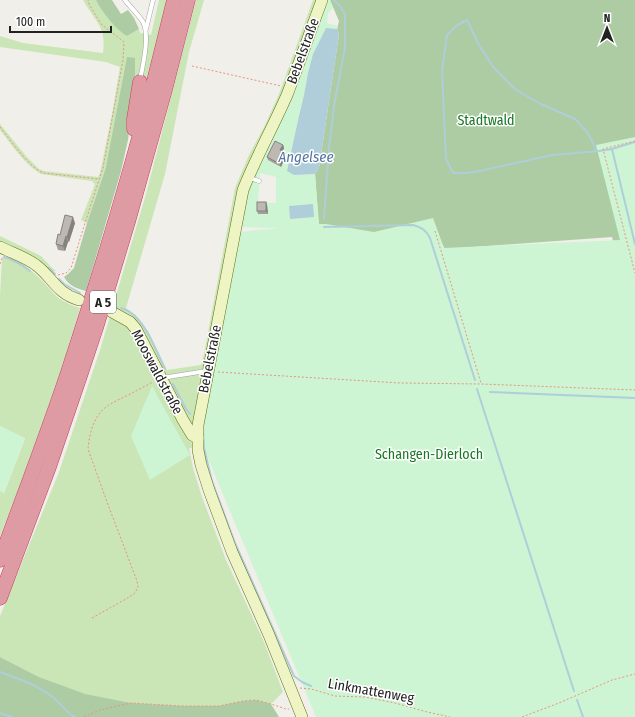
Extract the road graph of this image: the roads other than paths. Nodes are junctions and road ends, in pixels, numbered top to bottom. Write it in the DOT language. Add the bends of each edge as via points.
graph roads {
  1 [pos="152,0"];
  2 [pos="174,0"];
  3 [pos="188,0"];
  4 [pos="322,0"];
  5 [pos="127,1"];
  6 [pos="146,29"];
  7 [pos="140,82"];
  8 [pos="134,156"];
  9 [pos="248,178"];
  10 [pos="259,181"];
  11 [pos="0,247"];
  12 [pos="78,300"];
  13 [pos="112,312"];
  14 [pos="207,371"];
  15 [pos="161,378"];
  16 [pos="183,420"];
  17 [pos="198,425"];
  18 [pos="198,438"];
  19 [pos="0,560"];
  20 [pos="0,598"];
  21 [pos="300,712"];
  1 -- 6 [label="lane"];
  2 -- 8 [label="highway, A 5"];
  3 -- 20 [label="highway, A 5" via="128,222 98,320 49,467"];
  4 -- 9 [label="street, Bebelstraße" via="287,95"];
  5 -- 6 [label="lane"];
  6 -- 7 [label="lane"];
  7 -- 8 [label="highway" via="134,119"];
  8 -- 19 [label="highway, A 5" via="68,372"];
  9 -- 10 [label="lane"];
  9 -- 14 [label="street, Bebelstraße" via="238,210"];
  11 -- 12 [label="street" via="36,265 62,293"];
  13 -- 15 [label="street, Mooswaldstraße" via="130,322 136,329"];
  14 -- 15 [label="lane"];
  14 -- 17 [label="street, Bebelstraße"];
  15 -- 16 [label="street, Mooswaldstraße"];
  16 -- 17 [label="street, Mooswaldstraße"];
  16 -- 18 [label="street, Mooswaldstraße" via="192,435"];
  17 -- 18 [label="street, Bebelstraße"];
  18 -- 21 [label="street, Bebelstraße" via="201,465 218,516"];
}
